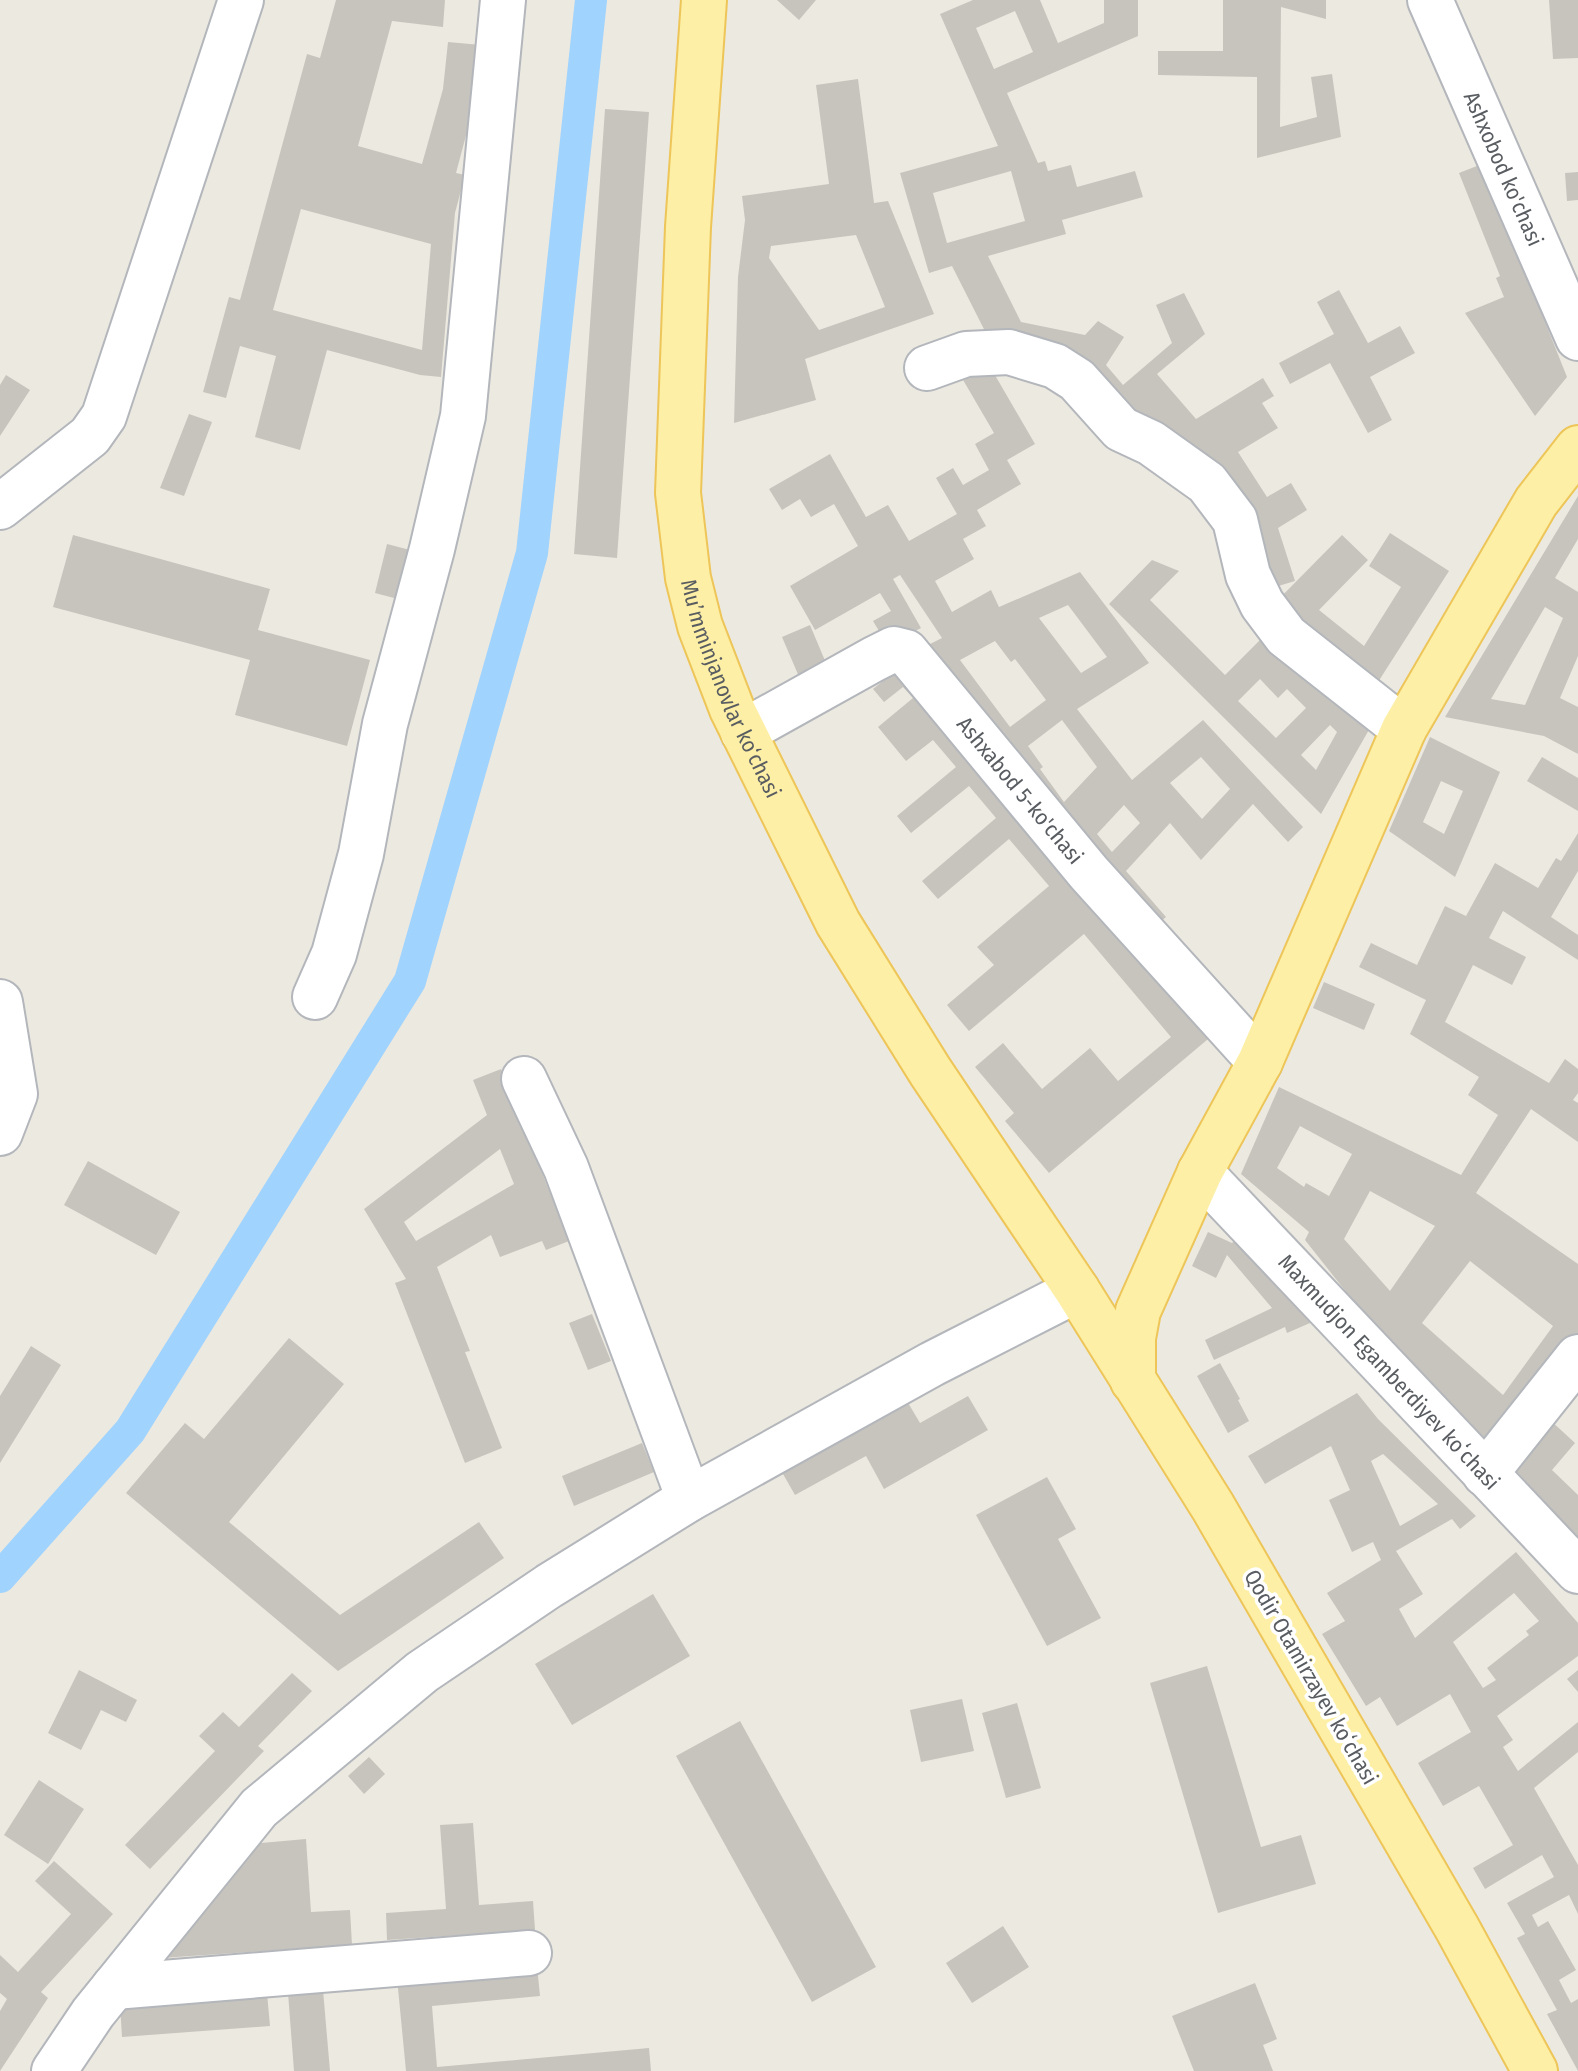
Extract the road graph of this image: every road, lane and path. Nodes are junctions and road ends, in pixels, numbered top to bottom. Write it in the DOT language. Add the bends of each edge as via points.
graph roads {
  1 [pos="241,0"];
  2 [pos="503,0"];
  3 [pos="704,0"];
  4 [pos="1430,0"];
  5 [pos="1578,338"];
  6 [pos="927,368"];
  7 [pos="1578,448"];
  8 [pos="0,507"];
  9 [pos="1404,729"];
  10 [pos="743,732"];
  11 [pos="315,997"];
  12 [pos="0,1002"];
  13 [pos="1260,1062"];
  14 [pos="524,1079"];
  15 [pos="0,1133"];
  16 [pos="1200,1172"];
  17 [pos="1077,1290"];
  18 [pos="1578,1357"];
  19 [pos="1133,1381"];
  20 [pos="1485,1474"];
  21 [pos="689,1499"];
  22 [pos="1578,1571"];
  23 [pos="529,1953"];
  24 [pos="114,1987"];
  25 [pos="54,2071"];
  26 [pos="1535,2071"];
  1 -- 8 [label="street" via="104,416 90,436"];
  2 -- 11 [label="street" via="463,416 385,724 361,854 334,954"];
  3 -- 10 [label="main road, Mu’mminjanovlar ko‘chasi" via="688,227 678,493 688,578 700,626"];
  4 -- 5 [label="street, Ashxobod ko'chasi"];
  6 -- 9 [label="street" via="966,354 1009,352 1055,366 1077,380 1121,429 1151,443 1207,483 1235,520 1248,575 1286,636"];
  7 -- 9 [label="main road" via="1536,502"];
  9 -- 13 [label="main road"];
  10 -- 13 [label="street, Ashxabod 5-ko'chasi" via="894,649 906,652 1089,873"];
  10 -- 17 [label="main road, Mu’mminjanovlar ko‘chasi" via="838,923"];
  12 -- 15 [label="street" via="15,1094"];
  13 -- 16 [label="main road"];
  14 -- 21 [label="street" via="566,1168"];
  16 -- 19 [label="main road" via="1138,1311"];
  16 -- 20 [label="street, Maxmudjon Egamberdiyev koʻchasi"];
  17 -- 19 [label="main road, Qodir Otamirzayev koʻchasi"];
  17 -- 21 [label="street"];
  18 -- 20 [label="street"];
  19 -- 26 [label="main road, Qodir Otamirzayev koʻchasi" via="1244,1561"];
  20 -- 22 [label="street, Maxmudjon Egamberdiyev koʻchasi"];
  21 -- 24 [label="street" via="422,1672 259,1808"];
  23 -- 24 [label="street"];
  24 -- 25 [label="street"];
}
